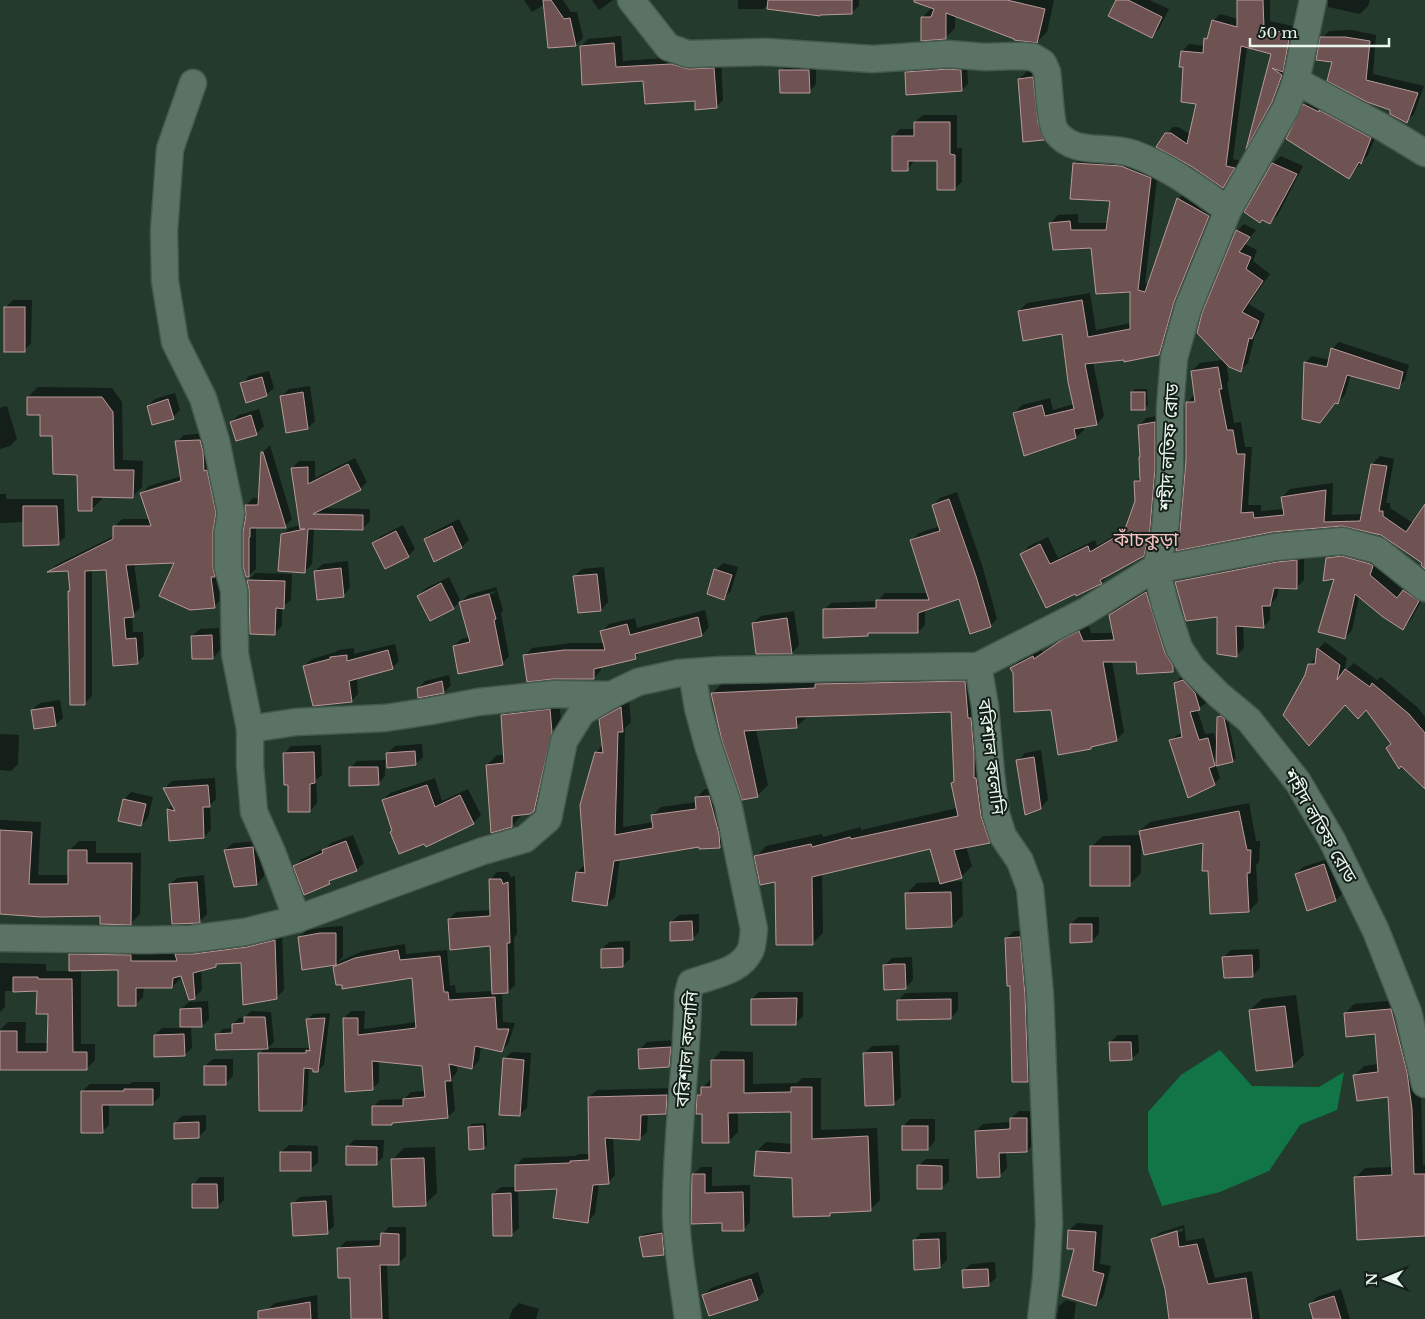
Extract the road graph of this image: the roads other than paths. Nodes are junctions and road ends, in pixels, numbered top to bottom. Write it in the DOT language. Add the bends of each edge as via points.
graph roads {
  1 [pos="631,0"];
  2 [pos="1313,0"];
  3 [pos="1296,82"];
  4 [pos="193,83"];
  5 [pos="1425,153"];
  6 [pos="1228,210"];
  7 [pos="1156,569"];
  8 [pos="1425,588"];
  9 [pos="978,666"];
  10 [pos="692,672"];
  11 [pos="611,695"];
  12 [pos="250,729"];
  13 [pos="298,919"];
  14 [pos="0,938"];
  15 [pos="1425,1084"];
  16 [pos="688,1319"];
  17 [pos="1041,1319"];
  1 -- 6 [label="street" via="668,47 688,54 767,52 873,58 948,54 1033,57 1047,72 1054,130 1067,143 1132,153 1177,174"];
  2 -- 3 [label="street, শহীদ লতিফ রোড"];
  3 -- 5 [label="street"];
  3 -- 6 [label="street, শহীদ লতিফ রোড" via="1286,108"];
  4 -- 12 [label="street" via="170,149 164,231 165,281 175,342 203,398 231,513 228,568 234,590 235,654"];
  6 -- 7 [label="street, শহীদ লতিফ রোড" via="1188,308 1174,358 1165,530"];
  7 -- 8 [label="street" via="1275,547 1342,541 1376,550"];
  7 -- 9 [label="street" via="1086,611"];
  7 -- 15 [label="street, শহীদ লতিফ রোড" via="1179,648 1192,668 1249,720 1298,782 1332,840 1376,931 1408,1012"];
  9 -- 10 [label="street"];
  9 -- 17 [label="street, বরিশাল কলোনি" via="996,814 1003,836 1020,861 1030,888 1040,994 1049,1223"];
  10 -- 11 [label="street" via="638,682"];
  10 -- 16 [label="street, বরিশাল কলোনি" via="703,726 728,804 754,929 751,948 743,962 691,983 688,994 676,1206"];
  11 -- 12 [label="street" via="544,695 478,702 385,718 296,722"];
  11 -- 13 [label="street" via="582,712 564,741 548,819 525,840 483,851"];
  12 -- 13 [label="street" via="254,812"];
  13 -- 14 [label="street" via="245,932 191,939"];
}
